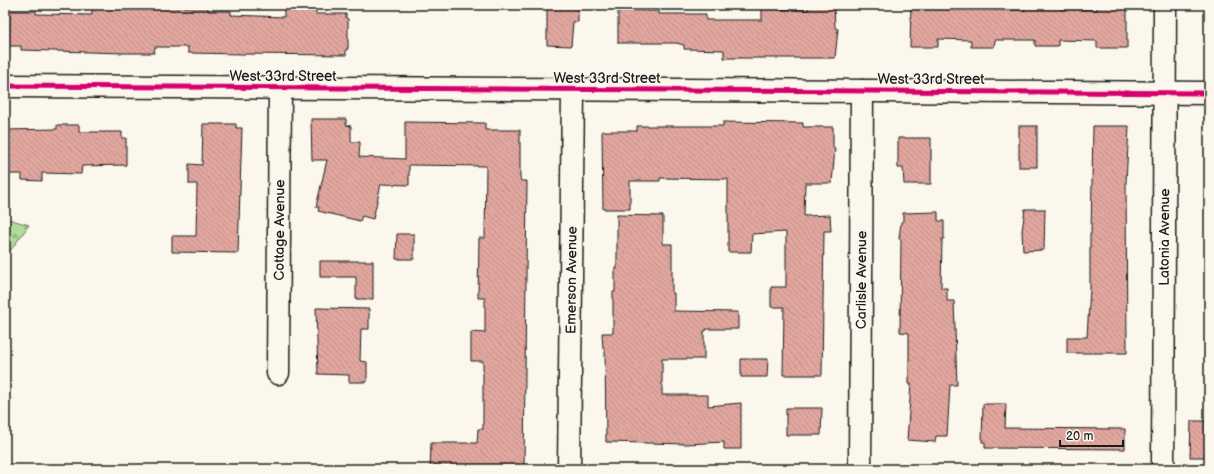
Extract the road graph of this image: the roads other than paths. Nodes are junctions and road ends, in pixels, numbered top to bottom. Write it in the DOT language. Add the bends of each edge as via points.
graph roads {
  1 [pos="1165,5"];
  2 [pos="5,86"];
  3 [pos="280,88"];
  4 [pos="573,90"];
  5 [pos="862,91"];
  6 [pos="1165,93"];
  7 [pos="1209,93"];
  8 [pos="278,373"];
  9 [pos="569,469"];
  10 [pos="860,469"];
  11 [pos="1163,469"];
  1 -- 6 [label="street, Latonia Avenue"];
  2 -- 3 [label="street, West 33rd Street"];
  3 -- 4 [label="street, West 33rd Street"];
  3 -- 8 [label="street, Cottage Avenue"];
  4 -- 5 [label="street, West 33rd Street"];
  4 -- 9 [label="street, Emerson Avenue"];
  5 -- 6 [label="street, West 33rd Street"];
  5 -- 10 [label="street, Carlisle Avenue"];
  6 -- 7 [label="street, West 33rd Street"];
  6 -- 11 [label="street, Latonia Avenue"];
}
